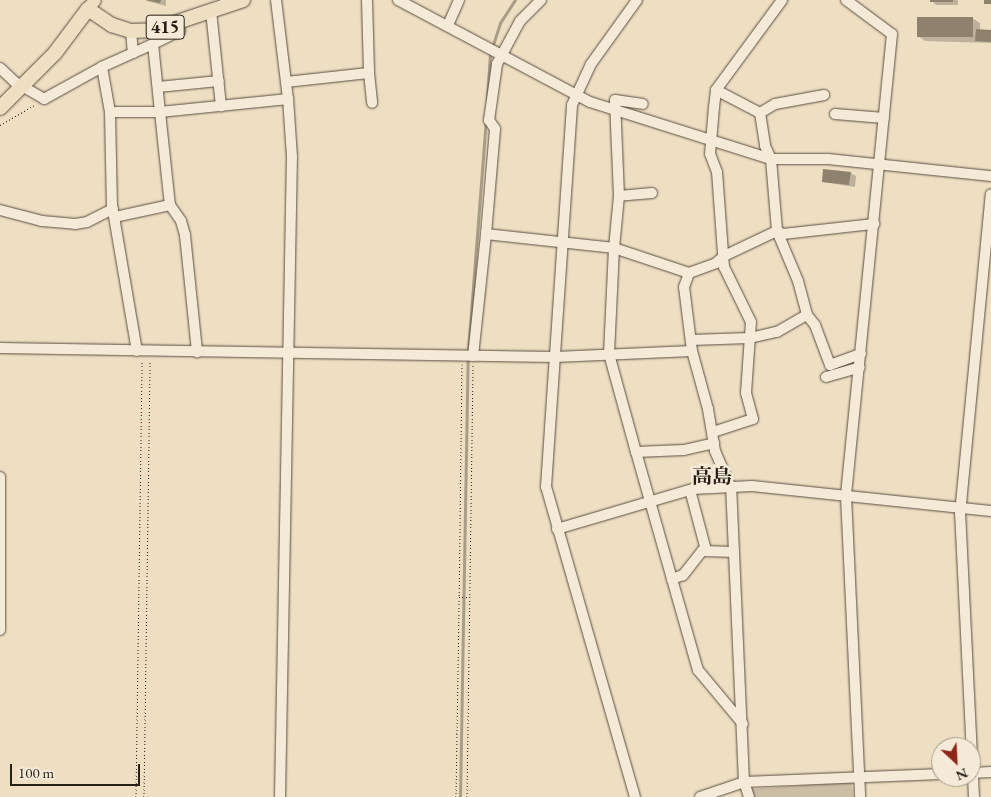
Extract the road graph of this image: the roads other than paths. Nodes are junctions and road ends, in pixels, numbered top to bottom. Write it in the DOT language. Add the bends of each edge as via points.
graph roads {
  1 [pos="243,0"];
  2 [pos="276,0"];
  3 [pos="367,0"];
  4 [pos="398,0"];
  5 [pos="459,0"];
  6 [pos="541,0"];
  7 [pos="637,0"];
  8 [pos="782,0"];
  9 [pos="846,0"];
  10 [pos="91,5"];
  11 [pos="211,11"];
  12 [pos="179,22"];
  13 [pos="448,25"];
  14 [pos="131,31"];
  15 [pos="153,44"];
  16 [pos="133,52"];
  17 [pos="503,54"];
  18 [pos="102,67"];
  19 [pos="0,68"];
  20 [pos="369,73"];
  21 [pos="219,81"];
  22 [pos="286,82"];
  23 [pos="24,87"];
  24 [pos="158,87"];
  25 [pos="716,90"];
  26 [pos="576,94"];
  27 [pos="824,95"];
  28 [pos="288,99"];
  29 [pos="372,103"];
  30 [pos="643,104"];
  31 [pos="221,106"];
  32 [pos="0,108"];
  33 [pos="614,110"];
  34 [pos="110,112"];
  35 [pos="160,112"];
  36 [pos="760,114"];
  37 [pos="835,114"];
  38 [pos="884,118"];
  39 [pos="709,140"];
  40 [pos="771,159"];
  41 [pos="879,164"];
  42 [pos="991,176"];
  43 [pos="652,194"];
  44 [pos="991,194"];
  45 [pos="619,196"];
  46 [pos="170,205"];
  47 [pos="0,210"];
  48 [pos="114,213"];
  49 [pos="874,224"];
  50 [pos="777,231"];
  51 [pos="486,234"];
  52 [pos="564,240"];
  53 [pos="614,248"];
  54 [pos="724,256"];
  55 [pos="689,273"];
  56 [pos="807,315"];
  57 [pos="750,338"];
  58 [pos="691,340"];
  59 [pos="0,348"];
  60 [pos="143,351"];
  61 [pos="289,351"];
  62 [pos="692,351"];
  63 [pos="197,352"];
  64 [pos="609,354"];
  65 [pos="861,354"];
  66 [pos="473,356"];
  67 [pos="555,357"];
  68 [pos="860,367"];
  69 [pos="826,377"];
  70 [pos="713,438"];
  71 [pos="636,452"];
  72 [pos="0,477"];
  73 [pos="731,488"];
  74 [pos="690,490"];
  75 [pos="846,496"];
  76 [pos="651,501"];
  77 [pos="960,508"];
  78 [pos="991,511"];
  79 [pos="557,530"];
  80 [pos="706,550"];
  81 [pos="734,552"];
  82 [pos="672,579"];
  83 [pos="0,630"];
  84 [pos="743,724"];
  85 [pos="970,737"];
  86 [pos="931,774"];
  87 [pos="858,778"];
  88 [pos="744,782"];
  89 [pos="280,797"];
  90 [pos="635,797"];
  91 [pos="700,797"];
  92 [pos="749,797"];
  93 [pos="860,797"];
  1 -- 11 [label="highway, 415"];
  2 -- 22 [label="street"];
  3 -- 20 [label="street"];
  4 -- 13 [label="street"];
  5 -- 13 [label="street"];
  6 -- 17 [label="street" via="520,21"];
  7 -- 26 [label="street" via="591,64"];
  8 -- 25 [label="street"];
  9 -- 38 [label="street" via="892,34"];
  10 -- 14 [label="highway, 415" via="112,24"];
  10 -- 23 [label="highway, 415"];
  11 -- 12 [label="highway, 415"];
  11 -- 21 [label="street"];
  12 -- 14 [label="highway, 415" via="154,30"];
  12 -- 15 [label="street" via="180,31"];
  13 -- 17 [label="street"];
  14 -- 16 [label="street"];
  15 -- 16 [label="street"];
  15 -- 24 [label="street"];
  16 -- 18 [label="street"];
  17 -- 26 [label="street"];
  17 -- 51 [label="street" via="498,64 490,120 495,129"];
  18 -- 23 [label="street" via="44,99"];
  18 -- 34 [label="street"];
  19 -- 23 [label="street"];
  20 -- 22 [label="street"];
  20 -- 29 [label="street"];
  21 -- 24 [label="street"];
  21 -- 31 [label="street"];
  22 -- 28 [label="street"];
  23 -- 32 [label="highway, 415"];
  24 -- 35 [label="street"];
  25 -- 36 [label="street"];
  25 -- 39 [label="street"];
  26 -- 33 [label="street"];
  26 -- 52 [label="street" via="572,105"];
  27 -- 36 [label="street" via="775,104"];
  28 -- 31 [label="street"];
  28 -- 61 [label="street" via="292,157"];
  30 -- 33 [label="street" via="615,100"];
  31 -- 35 [label="street"];
  33 -- 39 [label="street"];
  33 -- 45 [label="street"];
  34 -- 35 [label="street"];
  34 -- 48 [label="street"];
  35 -- 46 [label="street"];
  36 -- 40 [label="street" via="765,146"];
  37 -- 38 [label="street"];
  38 -- 41 [label="street"];
  39 -- 40 [label="street"];
  39 -- 54 [label="street" via="717,172"];
  40 -- 41 [label="street" via="828,158"];
  40 -- 50 [label="street"];
  41 -- 42 [label="street"];
  41 -- 49 [label="street"];
  43 -- 45 [label="street"];
  44 -- 77 [label="street"];
  45 -- 53 [label="street"];
  46 -- 48 [label="street"];
  46 -- 63 [label="street" via="181,221 185,235"];
  47 -- 48 [label="street" via="42,221 75,224"];
  48 -- 60 [label="street"];
  49 -- 50 [label="street" via="783,234"];
  49 -- 65 [label="street"];
  50 -- 54 [label="street"];
  50 -- 56 [label="street" via="798,281"];
  51 -- 52 [label="street"];
  51 -- 66 [label="street"];
  52 -- 53 [label="street"];
  52 -- 67 [label="street"];
  53 -- 55 [label="street"];
  53 -- 64 [label="street"];
  54 -- 55 [label="street" via="716,263"];
  54 -- 57 [label="street" via="724,267 751,322"];
  55 -- 58 [label="street" via="684,287"];
  56 -- 57 [label="street" via="777,332"];
  56 -- 65 [label="street" via="815,325 830,365"];
  57 -- 58 [label="street"];
  57 -- 70 [label="street" via="746,393 753,419"];
  58 -- 62 [label="street"];
  59 -- 60 [label="street"];
  60 -- 63 [label="street"];
  61 -- 63 [label="street"];
  61 -- 66 [label="street"];
  61 -- 89 [label="street"];
  62 -- 64 [label="street"];
  62 -- 70 [label="street"];
  64 -- 67 [label="street"];
  64 -- 71 [label="street"];
  65 -- 68 [label="street"];
  66 -- 67 [label="street"];
  67 -- 79 [label="street" via="546,487"];
  68 -- 69 [label="street"];
  68 -- 75 [label="street"];
  70 -- 71 [label="street" via="684,450"];
  70 -- 73 [label="street"];
  71 -- 76 [label="street"];
  72 -- 83 [label="street"];
  73 -- 74 [label="street"];
  73 -- 75 [label="street" via="752,486"];
  73 -- 81 [label="street"];
  74 -- 76 [label="street"];
  74 -- 80 [label="street"];
  75 -- 77 [label="street"];
  75 -- 87 [label="street"];
  76 -- 79 [label="street"];
  76 -- 82 [label="street"];
  77 -- 78 [label="street"];
  77 -- 85 [label="street"];
  79 -- 90 [label="street"];
  80 -- 81 [label="street"];
  80 -- 82 [label="street" via="694,558 683,575"];
  81 -- 84 [label="street"];
  82 -- 84 [label="street" via="698,670"];
  84 -- 88 [label="street"];
  86 -- 87 [label="street"];
  87 -- 88 [label="street"];
  87 -- 93 [label="street"];
  88 -- 91 [label="street"];
  88 -- 92 [label="street"];
}
